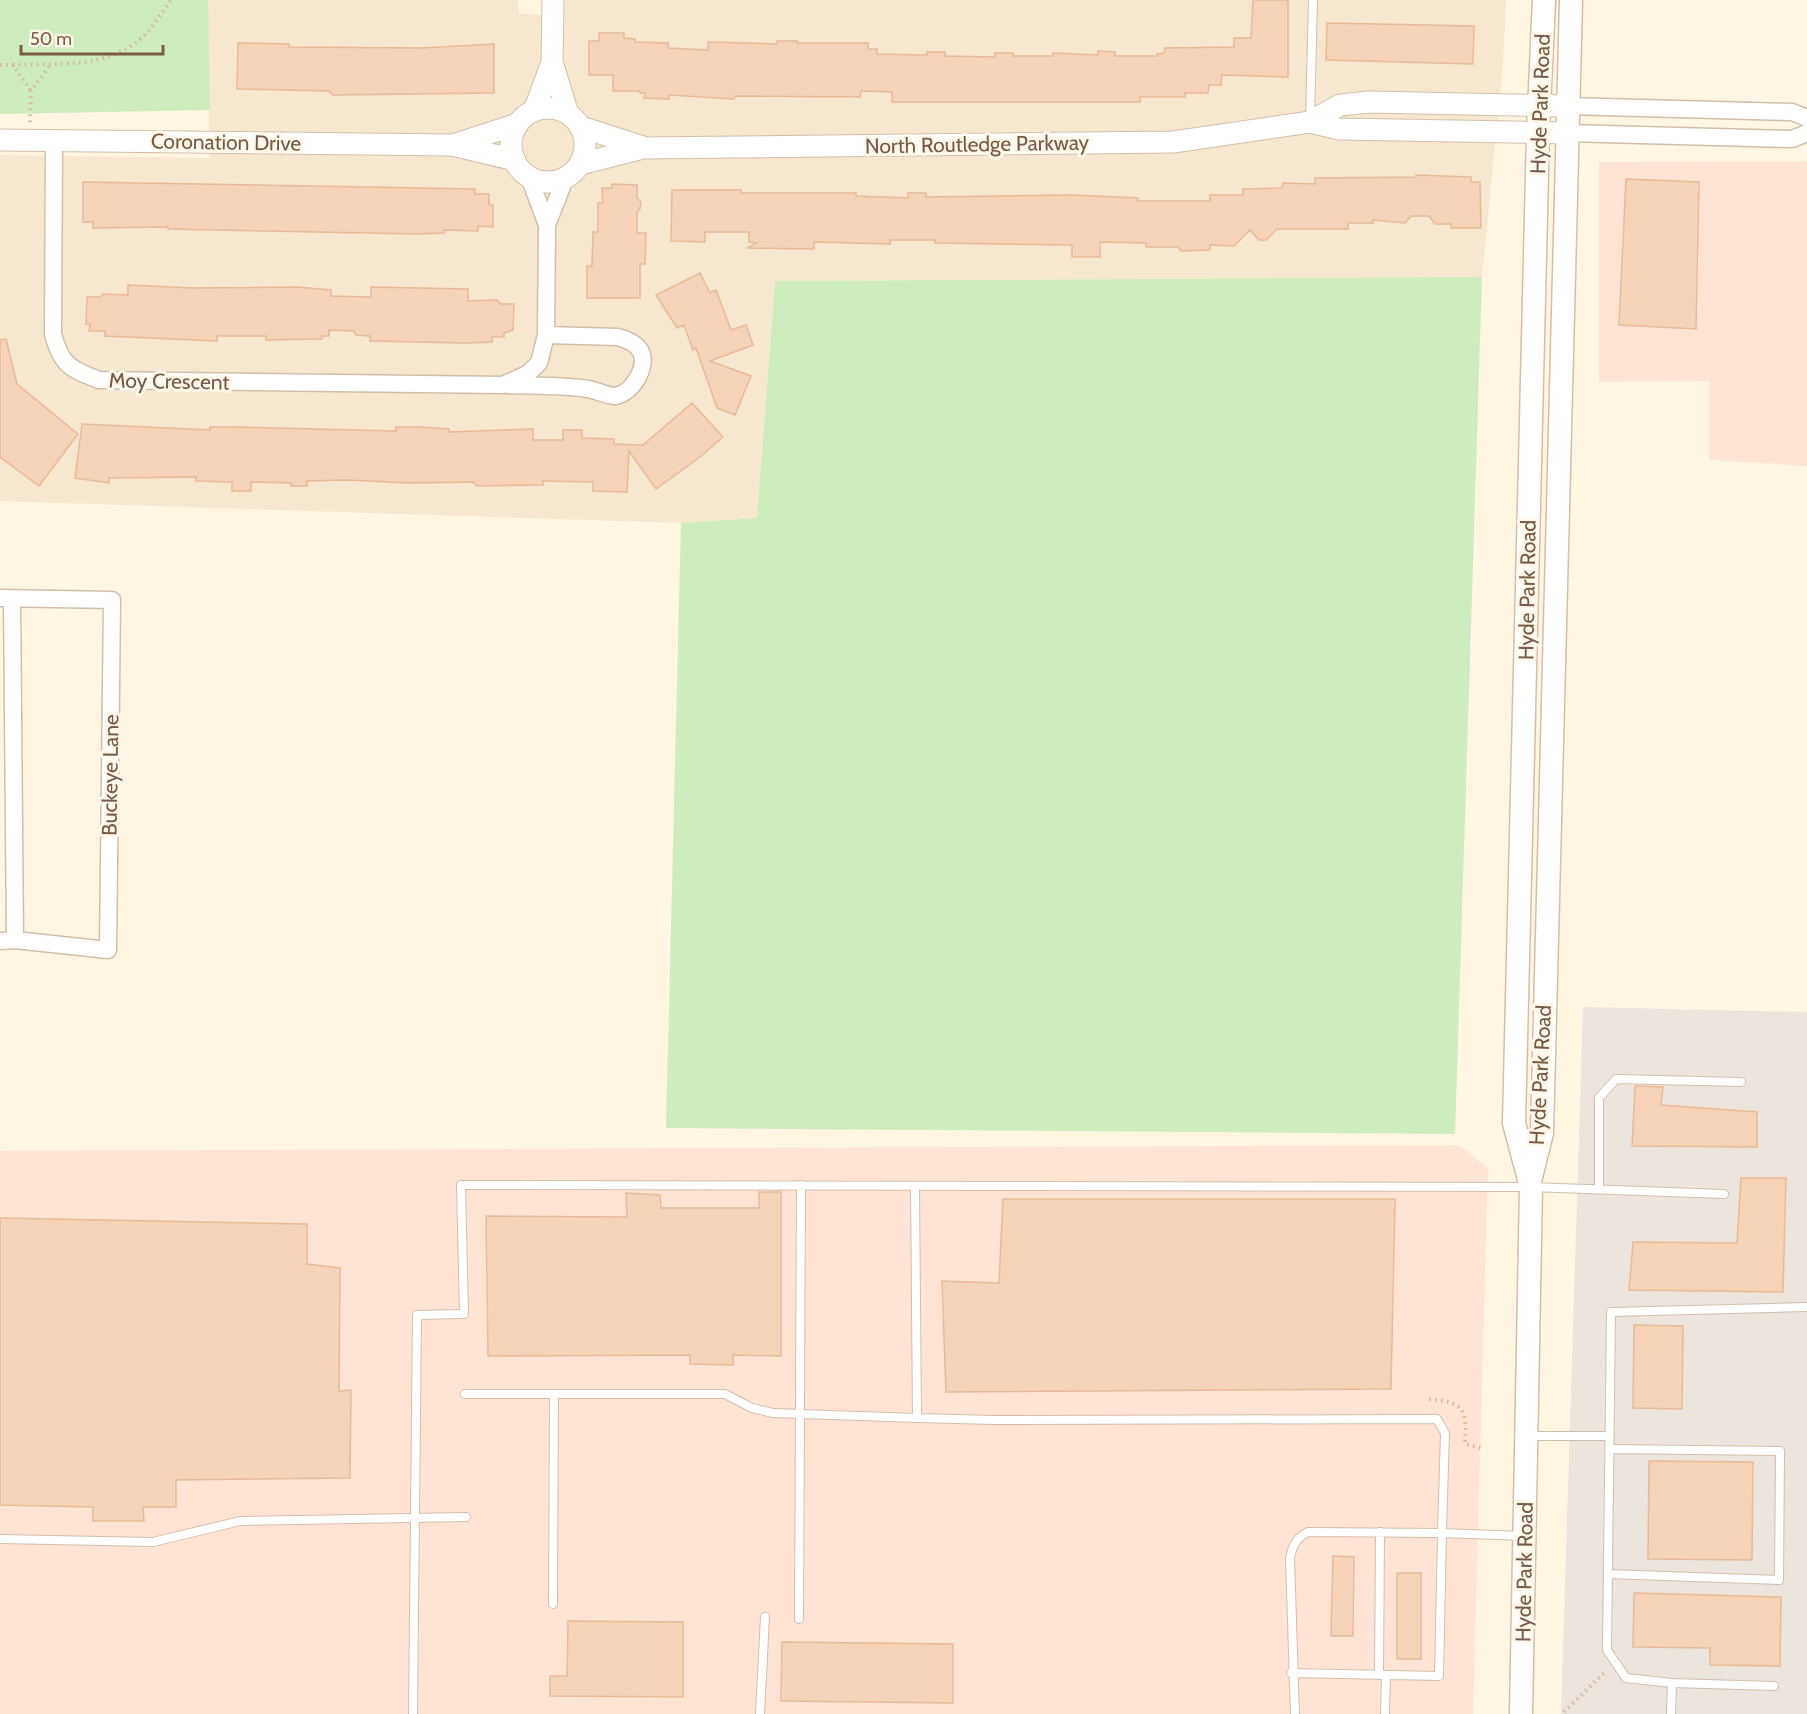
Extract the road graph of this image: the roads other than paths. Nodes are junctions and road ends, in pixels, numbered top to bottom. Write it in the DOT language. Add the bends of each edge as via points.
graph roads {
  1 [pos="553,0"];
  2 [pos="1312,0"];
  3 [pos="1544,0"];
  4 [pos="1571,0"];
  5 [pos="552,62"];
  6 [pos="1539,105"];
  7 [pos="1567,106"];
  8 [pos="526,118"];
  9 [pos="1807,118"];
  10 [pos="574,121"];
  11 [pos="1310,122"];
  12 [pos="1538,132"];
  13 [pos="1566,133"];
  14 [pos="1807,133"];
  15 [pos="0,140"];
  16 [pos="54,141"];
  17 [pos="452,145"];
  18 [pos="644,148"];
  19 [pos="514,160"];
  20 [pos="580,164"];
  21 [pos="529,177"];
  22 [pos="565,179"];
  23 [pos="547,225"];
  24 [pos="546,335"];
  25 [pos="503,385"];
  26 [pos="6,599"];
  27 [pos="7,941"];
  28 [pos="1741,1082"];
  29 [pos="1531,1182"];
  30 [pos="801,1185"];
  31 [pos="915,1186"];
  32 [pos="1599,1189"];
  33 [pos="1724,1194"];
  34 [pos="1807,1307"];
  35 [pos="465,1394"];
  36 [pos="554,1394"];
  37 [pos="799,1414"];
  38 [pos="917,1418"];
  39 [pos="1526,1436"];
  40 [pos="1609,1436"];
  41 [pos="1609,1449"];
  42 [pos="466,1517"];
  43 [pos="415,1518"];
  44 [pos="1380,1532"];
  45 [pos="1442,1533"];
  46 [pos="1524,1536"];
  47 [pos="0,1539"];
  48 [pos="1608,1575"];
  49 [pos="553,1604"];
  50 [pos="765,1617"];
  51 [pos="799,1619"];
  52 [pos="1292,1673"];
  53 [pos="1383,1675"];
  54 [pos="1672,1683"];
  55 [pos="1774,1686"];
  56 [pos="413,1714"];
  57 [pos="760,1714"];
  58 [pos="1295,1714"];
  59 [pos="1385,1714"];
  60 [pos="1521,1714"];
  61 [pos="1671,1714"];
  1 -- 5 [label="street"];
  2 -- 11 [label="lane"];
  3 -- 6 [label="main road, Hyde Park Road"];
  4 -- 7 [label="main road, Hyde Park Road"];
  5 -- 8 [label="street"];
  5 -- 10 [label="street"];
  6 -- 7 [label="street, North Routledge Parkway"];
  6 -- 11 [label="street, North Routledge Parkway" via="1369,102 1340,105"];
  6 -- 12 [label="main road, Hyde Park Road"];
  7 -- 9 [label="street" via="1792,112"];
  7 -- 13 [label="main road, Hyde Park Road"];
  8 -- 10 [label="street" via="557,109"];
  8 -- 17 [label="street, Coronation Drive"];
  8 -- 19 [label="street" via="512,142"];
  10 -- 18 [label="street, North Routledge Parkway"];
  10 -- 20 [label="street" via="585,146"];
  11 -- 12 [label="street, North Routledge Parkway" via="1339,129"];
  11 -- 18 [label="street, North Routledge Parkway" via="1173,142"];
  12 -- 13 [label="street, North Routledge Parkway"];
  12 -- 29 [label="main road, Hyde Park Road" via="1514,1123"];
  13 -- 14 [label="street" via="1792,139"];
  13 -- 29 [label="main road, Hyde Park Road" via="1542,1133"];
  15 -- 16 [label="street, Coronation Drive"];
  16 -- 17 [label="street, Coronation Drive"];
  16 -- 25 [label="street, Moy Crescent" via="52,324 60,357 77,372 99,380"];
  17 -- 19 [label="street, Coronation Drive"];
  18 -- 20 [label="street, North Routledge Parkway"];
  19 -- 21 [label="street"];
  20 -- 22 [label="street"];
  21 -- 22 [label="street" via="540,182"];
  21 -- 23 [label="street, Moy Crescent"];
  22 -- 23 [label="street, Moy Crescent"];
  23 -- 24 [label="street, Moy Crescent"];
  24 -- 25 [label="street, Moy Crescent" via="539,363 527,374"];
  24 -- 25 [label="street, Moy Crescent" via="629,340 641,351 640,375 616,396 587,389"];
  26 -- 27 [label="street"];
  26 -- 27 [label="street, Buckeye Lane" via="112,600 108,950"];
  28 -- 32 [label="lane" via="1616,1079 1599,1098"];
  29 -- 31 [label="lane"];
  29 -- 32 [label="lane"];
  29 -- 39 [label="main road, Hyde Park Road"];
  30 -- 31 [label="lane"];
  30 -- 37 [label="lane"];
  30 -- 43 [label="lane" via="461,1185 464,1314 417,1315"];
  31 -- 38 [label="lane"];
  32 -- 33 [label="lane"];
  34 -- 40 [label="lane" via="1611,1312"];
  35 -- 36 [label="lane"];
  36 -- 37 [label="lane" via="725,1394 752,1408"];
  36 -- 49 [label="lane"];
  37 -- 38 [label="lane"];
  37 -- 51 [label="lane"];
  38 -- 45 [label="lane" via="1437,1419 1445,1433"];
  39 -- 40 [label="lane"];
  39 -- 46 [label="main road, Hyde Park Road"];
  40 -- 41 [label="lane"];
  41 -- 48 [label="lane"];
  41 -- 48 [label="lane" via="1780,1451 1779,1580"];
  42 -- 43 [label="lane"];
  43 -- 47 [label="lane" via="240,1521 153,1542"];
  43 -- 56 [label="lane"];
  44 -- 45 [label="lane"];
  44 -- 52 [label="lane" via="1308,1532 1292,1547"];
  44 -- 53 [label="lane"];
  45 -- 46 [label="lane"];
  45 -- 53 [label="lane" via="1439,1676"];
  46 -- 60 [label="main road, Hyde Park Road"];
  48 -- 54 [label="lane" via="1607,1650 1626,1678"];
  50 -- 57 [label="lane"];
  52 -- 53 [label="lane"];
  52 -- 58 [label="lane"];
  53 -- 59 [label="lane"];
  54 -- 55 [label="lane"];
  54 -- 61 [label="lane"];
}
